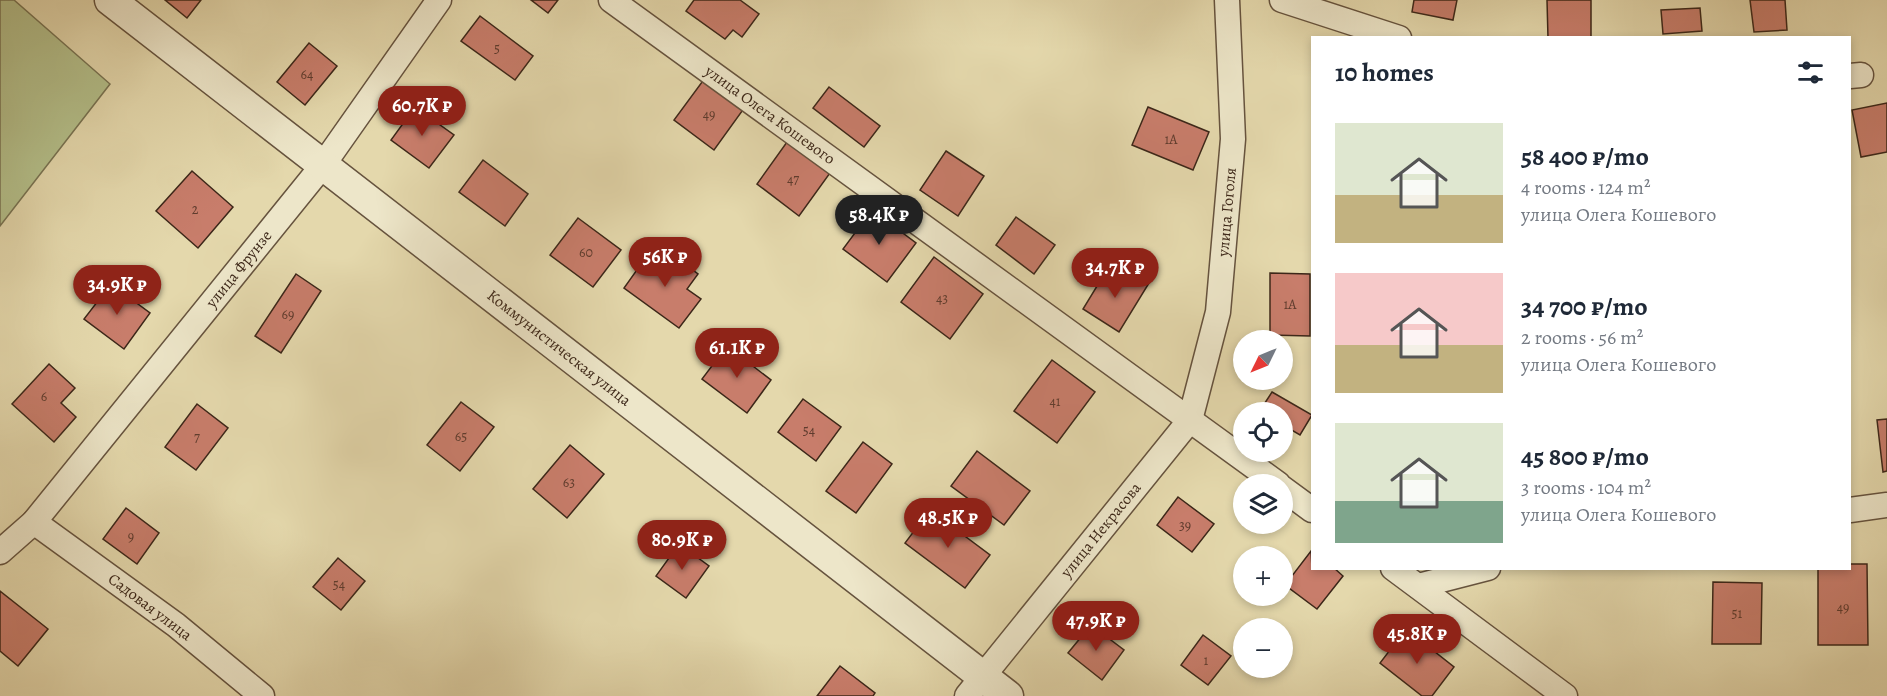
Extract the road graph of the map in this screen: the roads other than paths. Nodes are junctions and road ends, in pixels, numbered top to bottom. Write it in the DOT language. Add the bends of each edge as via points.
graph roads {
  1 [pos="110,0"];
  2 [pos="439,0"];
  3 [pos="612,0"];
  4 [pos="1227,0"];
  5 [pos="1282,0"];
  6 [pos="1394,36"];
  7 [pos="323,165"];
  8 [pos="1190,420"];
  9 [pos="1264,474"];
  10 [pos="1293,496"];
  11 [pos="1887,505"];
  12 [pos="1311,509"];
  13 [pos="1851,510"];
  14 [pos="34,522"];
  15 [pos="0,552"];
  16 [pos="1396,570"];
  17 [pos="1480,570"];
  18 [pos="1418,586"];
  19 [pos="976,686"];
  20 [pos="262,696"];
  21 [pos="1008,696"];
  22 [pos="1565,696"];
  1 -- 7 [label="street, Коммунистическая улица"];
  2 -- 7 [label="street, улица Фрунзе"];
  3 -- 8 [label="street, улица Олега Кошевого"];
  4 -- 8 [label="street, улица Гоголя" via="1233,139 1218,312"];
  5 -- 6 [label="street"];
  7 -- 14 [label="street, улица Фрунзе"];
  7 -- 19 [label="street, Коммунистическая улица"];
  8 -- 9 [label="street, улица Олега Кошевого"];
  8 -- 19 [label="street, улица Некрасова"];
  10 -- 12 [label="street"];
  11 -- 13 [label="street"];
  14 -- 15 [label="street, улица Фрунзе"];
  14 -- 20 [label="street, Садовая улица" via="176,625"];
  16 -- 18 [label="street"];
  17 -- 18 [label="street"];
  18 -- 22 [label="street"];
  19 -- 21 [label="street, Коммунистическая улица"];
}
